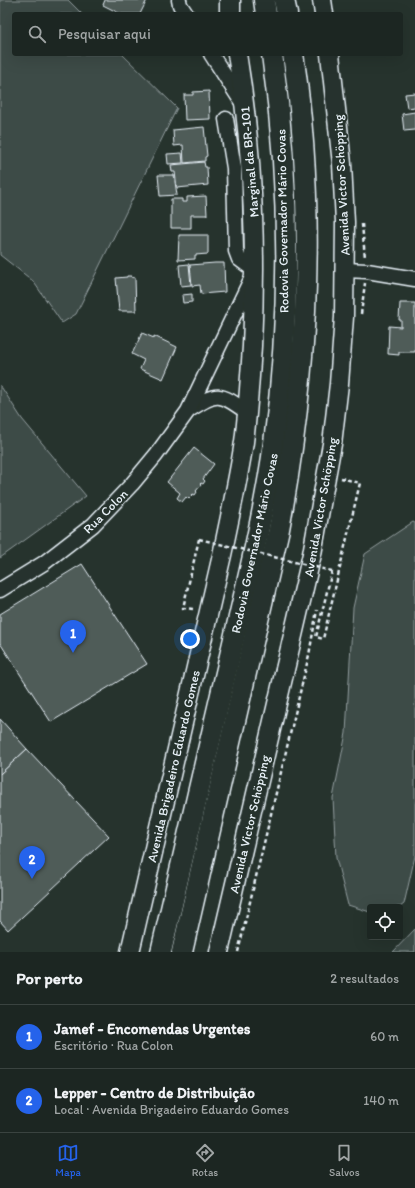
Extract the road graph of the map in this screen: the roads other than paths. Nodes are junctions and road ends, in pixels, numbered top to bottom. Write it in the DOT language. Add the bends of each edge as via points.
graph roads {
  1 [pos="179,0"];
  2 [pos="264,0"];
  3 [pos="284,0"];
  4 [pos="322,0"];
  5 [pos="185,12"];
  6 [pos="266,12"];
  7 [pos="287,12"];
  8 [pos="324,12"];
  9 [pos="212,56"];
  10 [pos="238,56"];
  11 [pos="272,56"];
  12 [pos="293,56"];
  13 [pos="330,56"];
  14 [pos="246,108"];
  15 [pos="226,119"];
  16 [pos="254,270"];
  17 [pos="345,270"];
  18 [pos="415,279"];
  19 [pos="188,411"];
  20 [pos="247,412"];
  21 [pos="0,590"];
  22 [pos="130,952"];
  23 [pos="161,952"];
  24 [pos="182,952"];
  25 [pos="219,952"];
  1 -- 5 [label="street"];
  2 -- 6 [label="highway"];
  3 -- 7 [label="highway"];
  4 -- 8 [label="main road"];
  9 -- 14 [label="street"];
  10 -- 14 [label="main road, Marginal da BR-101"];
  11 -- 23 [label="highway, Rodovia Governador Mário Covas" via="280,128 285,231 284,327 274,443 249,574"];
  12 -- 24 [label="highway, Rodovia Governador Mário Covas" via="299,91 307,214 305,322 297,416 279,528"];
  13 -- 17 [label="main road, Avenida Victor Schöpping" via="342,164"];
  14 -- 16 [label="main road, Marginal da BR-101" via="254,221"];
  15 -- 16 [label="street" via="234,168 236,250 240,259"];
  16 -- 19 [label="street, Rua Colon"];
  16 -- 20 [label="main road, Avenida Brigadeiro Eduardo Gomes"];
  17 -- 18 [label="street"];
  17 -- 25 [label="main road, Avenida Victor Schöpping" via="339,384 322,507"];
  19 -- 20 [label="street, Rua Colon" via="216,396 229,400"];
  19 -- 21 [label="street, Rua Colon" via="132,484 93,525 44,563"];
  20 -- 22 [label="main road, Avenida Brigadeiro Eduardo Gomes" via="232,508"];
}
